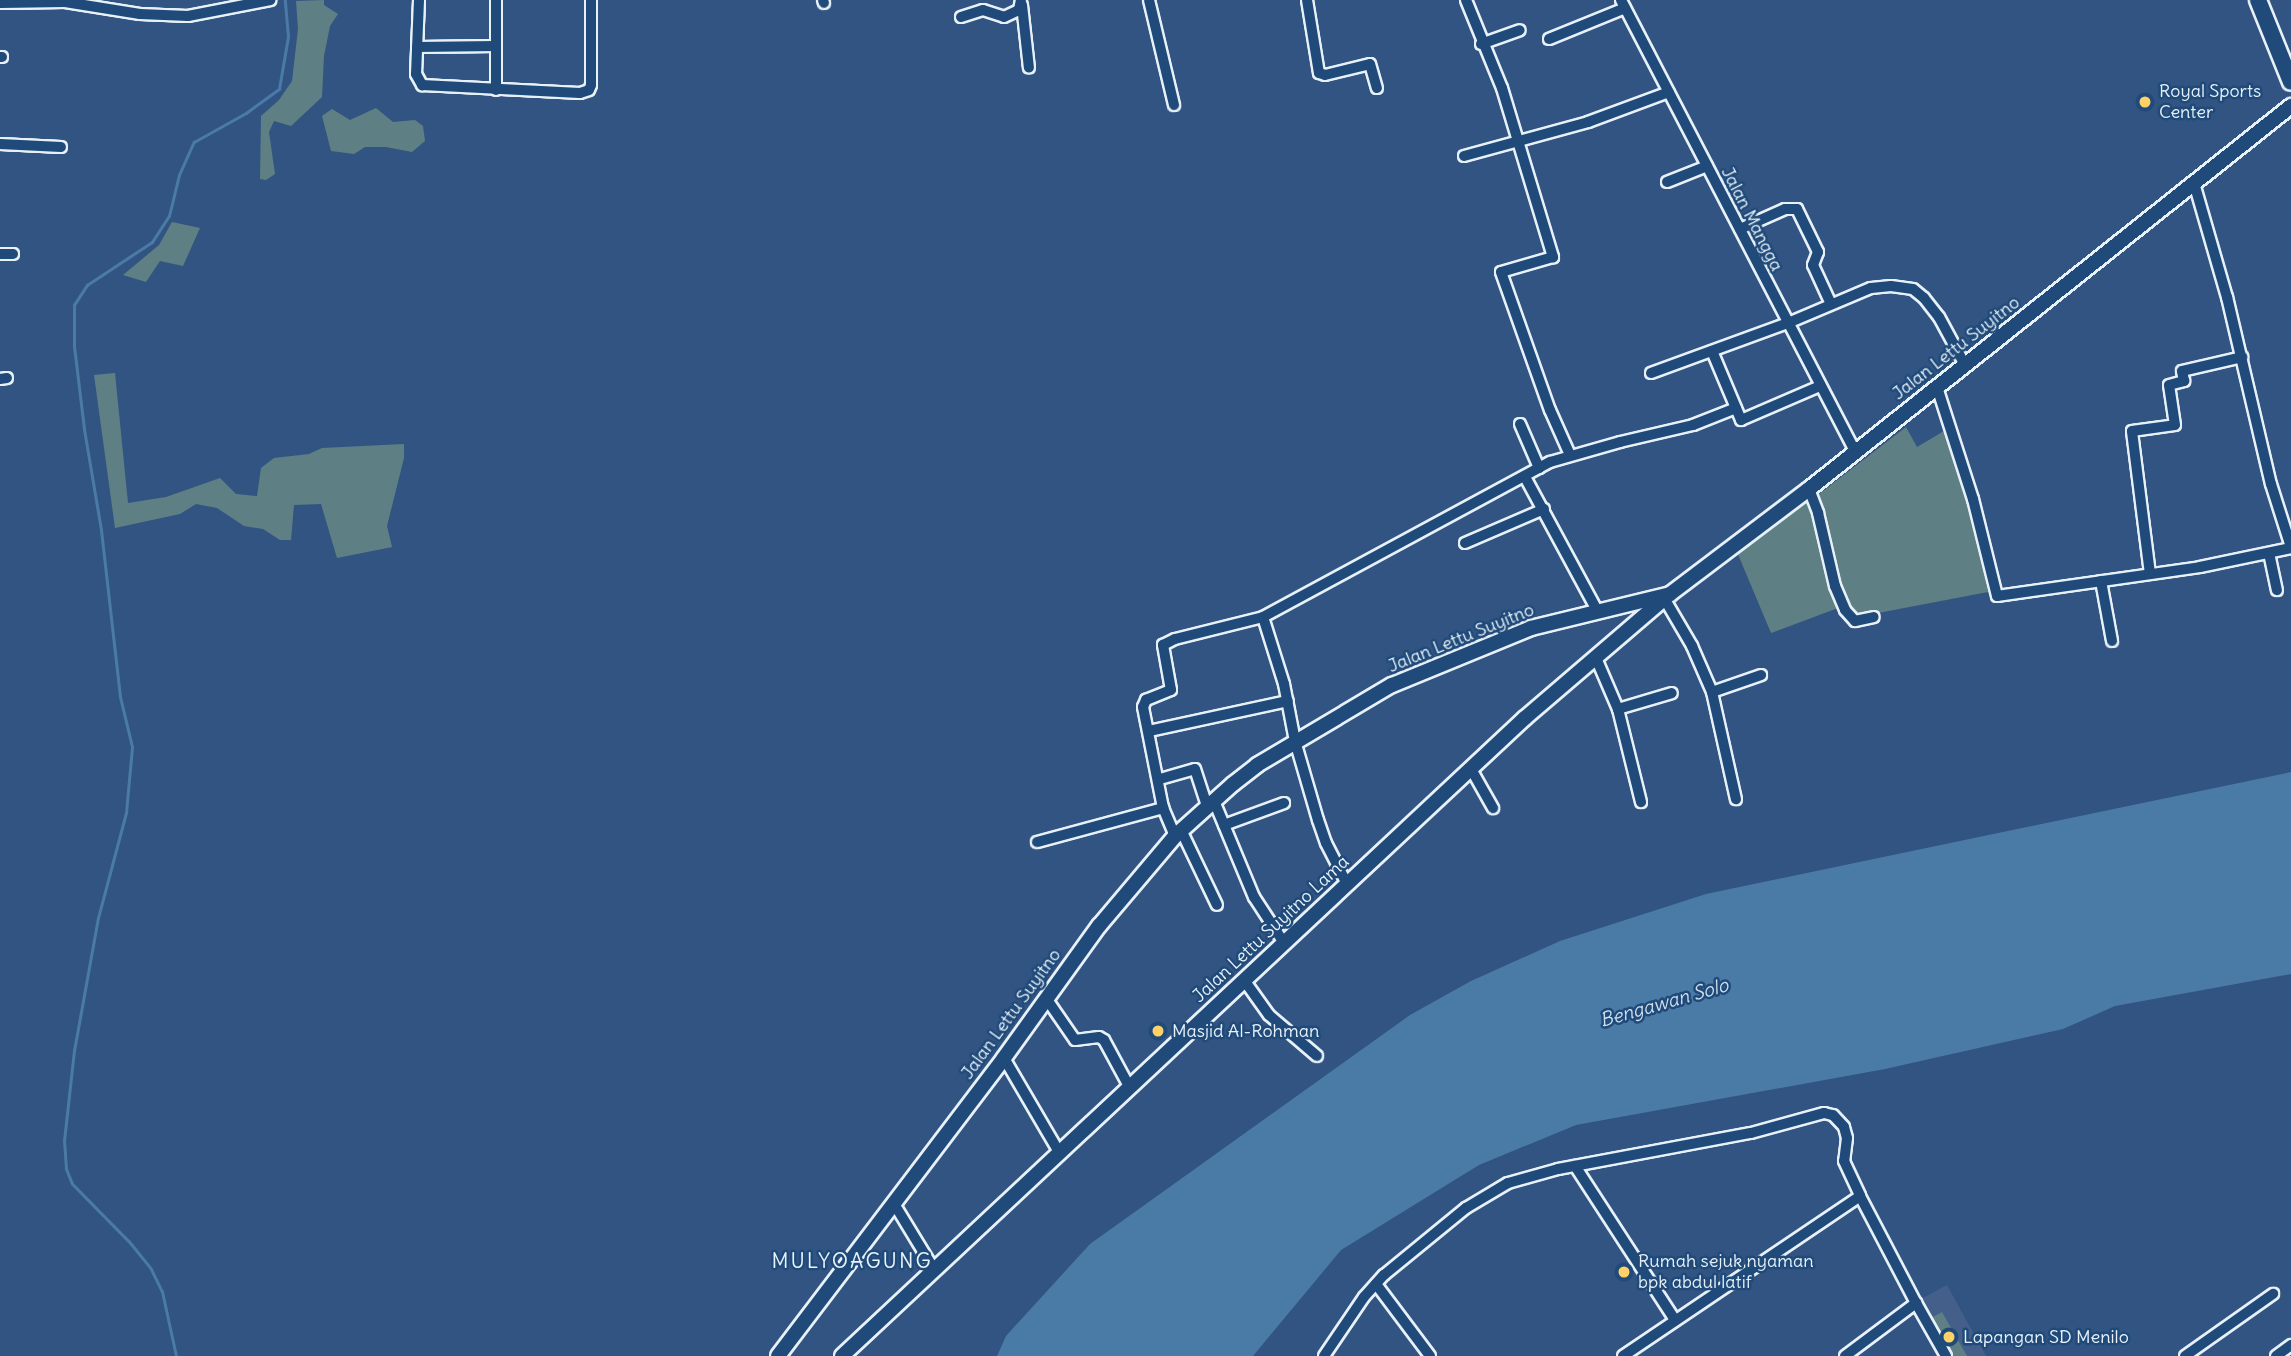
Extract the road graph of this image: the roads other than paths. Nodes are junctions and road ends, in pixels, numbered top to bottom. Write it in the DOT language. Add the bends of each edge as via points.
graph roads {
  1 [pos="270,0"];
  2 [pos="419,0"];
  3 [pos="496,0"];
  4 [pos="591,0"];
  5 [pos="1149,0"];
  6 [pos="1307,0"];
  7 [pos="1466,0"];
  8 [pos="2258,0"];
  9 [pos="1021,3"];
  10 [pos="0,4"];
  11 [pos="1623,4"];
  12 [pos="961,16"];
  13 [pos="1520,30"];
  14 [pos="1549,39"];
  15 [pos="1481,44"];
  16 [pos="496,46"];
  17 [pos="417,47"];
  18 [pos="1028,68"];
  19 [pos="2291,82"];
  20 [pos="1377,88"];
  21 [pos="496,90"];
  22 [pos="1669,92"];
  23 [pos="1174,105"];
  24 [pos="2291,106"];
  25 [pos="1518,140"];
  26 [pos="0,144"];
  27 [pos="61,147"];
  28 [pos="1464,156"];
  29 [pos="1707,166"];
  30 [pos="1667,181"];
  31 [pos="2194,183"];
  32 [pos="1740,229"];
  33 [pos="0,254"];
  34 [pos="13,254"];
  35 [pos="1831,304"];
  36 [pos="1788,323"];
  37 [pos="1712,351"];
  38 [pos="2242,357"];
  39 [pos="1965,365"];
  40 [pos="1651,373"];
  41 [pos="1820,386"];
  42 [pos="1937,387"];
  43 [pos="1736,408"];
  44 [pos="1520,424"];
  45 [pos="1855,452"];
  46 [pos="1570,455"];
  47 [pos="1539,468"];
  48 [pos="1525,477"];
  49 [pos="1809,489"];
  50 [pos="1544,509"];
  51 [pos="1465,543"];
  52 [pos="2291,547"];
  53 [pos="2269,553"];
  54 [pos="2150,574"];
  55 [pos="2101,581"];
  56 [pos="2277,590"];
  57 [pos="1667,596"];
  58 [pos="1626,605"];
  59 [pos="1598,612"];
  60 [pos="1263,617"];
  61 [pos="1874,617"];
  62 [pos="1634,625"];
  63 [pos="2112,641"];
  64 [pos="1596,658"];
  65 [pos="1761,675"];
  66 [pos="1712,692"];
  67 [pos="1672,693"];
  68 [pos="1288,701"];
  69 [pos="1618,709"];
  70 [pos="1149,731"];
  71 [pos="1295,741"];
  72 [pos="1471,769"];
  73 [pos="1160,779"];
  74 [pos="1735,799"];
  75 [pos="1641,802"];
  76 [pos="1284,803"];
  77 [pos="1210,804"];
  78 [pos="1163,808"];
  79 [pos="1493,808"];
  80 [pos="1224,825"];
  81 [pos="1178,833"];
  82 [pos="1037,842"];
  83 [pos="1347,884"];
  84 [pos="1217,905"];
  85 [pos="1284,943"];
  86 [pos="1244,981"];
  87 [pos="1046,998"];
  88 [pos="1317,1056"];
  89 [pos="1004,1058"];
  90 [pos="1130,1088"];
  91 [pos="1060,1154"];
  92 [pos="1575,1166"];
  93 [pos="1860,1196"];
  94 [pos="893,1202"];
  95 [pos="935,1271"];
  96 [pos="1376,1284"];
  97 [pos="2273,1294"];
  98 [pos="1916,1303"];
  99 [pos="1675,1320"];
  100 [pos="2291,1345"];
  101 [pos="778,1356"];
  102 [pos="842,1356"];
  103 [pos="1324,1356"];
  104 [pos="1430,1356"];
  105 [pos="1623,1356"];
  106 [pos="1845,1356"];
  107 [pos="1946,1356"];
  108 [pos="2185,1356"];
  109 [pos="2276,1356"];
  1 -- 10 [label="street" via="188,16 65,2"];
  2 -- 17 [label="street"];
  3 -- 16 [label="street"];
  4 -- 21 [label="street" via="589,90"];
  5 -- 23 [label="street"];
  6 -- 20 [label="street" via="1319,72 1325,75 1370,64"];
  7 -- 15 [label="street"];
  8 -- 19 [label="main road"];
  9 -- 12 [label="street" via="1004,17 983,10"];
  9 -- 18 [label="street"];
  11 -- 14 [label="street"];
  11 -- 22 [label="street, Jalan Mangga"];
  13 -- 15 [label="street"];
  15 -- 25 [label="street" via="1497,75"];
  16 -- 17 [label="street"];
  16 -- 21 [label="street"];
  17 -- 21 [label="street" via="417,79 422,85"];
  22 -- 25 [label="street" via="1588,122"];
  22 -- 29 [label="street, Jalan Mangga"];
  24 -- 31 [label="main road, Jalan Lettu Suyitno"];
  25 -- 28 [label="street"];
  25 -- 46 [label="street" via="1553,257 1501,272"];
  26 -- 27 [label="street"];
  29 -- 30 [label="street"];
  29 -- 32 [label="street, Jalan Mangga"];
  31 -- 38 [label="street"];
  31 -- 39 [label="main road, Jalan Lettu Suyitno"];
  32 -- 35 [label="street" via="1785,209 1797,209 1818,252 1813,265"];
  32 -- 36 [label="street, Jalan Mangga"];
  33 -- 34 [label="street"];
  35 -- 36 [label="street"];
  35 -- 39 [label="street" via="1871,288 1913,289 1939,317"];
  36 -- 37 [label="street"];
  36 -- 41 [label="street, Jalan Mangga"];
  37 -- 40 [label="street"];
  37 -- 43 [label="street"];
  38 -- 52 [label="street" via="2271,484"];
  38 -- 54 [label="street" via="2182,371 2184,381 2169,385 2175,425 2132,431"];
  39 -- 42 [label="main road, Jalan Lettu Suyitno"];
  41 -- 43 [label="street" via="1741,420"];
  41 -- 45 [label="street, Jalan Mangga"];
  42 -- 45 [label="main road, Jalan Lettu Suyitno"];
  42 -- 55 [label="street" via="1973,499 1997,596"];
  43 -- 46 [label="street" via="1693,425"];
  44 -- 47 [label="street"];
  45 -- 49 [label="main road, Jalan Lettu Suyitno"];
  46 -- 47 [label="street"];
  47 -- 48 [label="street"];
  48 -- 50 [label="street"];
  48 -- 60 [label="street"];
  49 -- 57 [label="main road, Jalan Lettu Suyitno"];
  49 -- 61 [label="street" via="1845,610 1855,621"];
  50 -- 51 [label="street"];
  50 -- 59 [label="street"];
  52 -- 53 [label="street"];
  53 -- 54 [label="street"];
  53 -- 56 [label="street"];
  54 -- 55 [label="street"];
  55 -- 63 [label="street"];
  57 -- 58 [label="main road, Jalan Lettu Suyitno"];
  57 -- 62 [label="main road, Jalan Lettu Suyitno Lama"];
  57 -- 66 [label="street"];
  58 -- 59 [label="main road, Jalan Lettu Suyitno"];
  58 -- 62 [label="main road" via="1636,607 1640,614"];
  59 -- 71 [label="main road, Jalan Lettu Suyitno" via="1531,628 1392,685"];
  60 -- 68 [label="street"];
  60 -- 70 [label="street" via="1163,645 1171,690 1144,703"];
  62 -- 64 [label="main road, Jalan Lettu Suyitno Lama"];
  64 -- 69 [label="street"];
  64 -- 72 [label="main road, Jalan Lettu Suyitno Lama"];
  65 -- 66 [label="street"];
  66 -- 74 [label="street"];
  67 -- 69 [label="street"];
  68 -- 70 [label="street"];
  68 -- 71 [label="street"];
  69 -- 75 [label="street"];
  70 -- 73 [label="street"];
  71 -- 77 [label="main road, Jalan Lettu Suyitno"];
  71 -- 83 [label="street" via="1326,843"];
  72 -- 79 [label="street"];
  72 -- 83 [label="main road, Jalan Lettu Suyitno Lama"];
  73 -- 77 [label="street" via="1195,769"];
  73 -- 78 [label="street"];
  76 -- 80 [label="street"];
  77 -- 80 [label="street"];
  77 -- 81 [label="main road, Jalan Lettu Suyitno"];
  78 -- 81 [label="street"];
  78 -- 82 [label="street"];
  80 -- 85 [label="street" via="1254,897"];
  81 -- 84 [label="street"];
  81 -- 87 [label="main road, Jalan Lettu Suyitno" via="1107,916"];
  83 -- 85 [label="main road, Jalan Lettu Suyitno Lama"];
  85 -- 86 [label="main road, Jalan Lettu Suyitno Lama"];
  86 -- 88 [label="street" via="1269,1015"];
  86 -- 90 [label="main road, Jalan Lettu Suyitno Lama"];
  87 -- 89 [label="main road, Jalan Lettu Suyitno"];
  87 -- 90 [label="street" via="1074,1040 1104,1040"];
  89 -- 91 [label="street"];
  89 -- 94 [label="main road, Jalan Lettu Suyitno"];
  90 -- 91 [label="main road, Jalan Lettu Suyitno Lama"];
  91 -- 95 [label="main road, Jalan Lettu Suyitno Lama"];
  92 -- 93 [label="street" via="1751,1133 1824,1113 1833,1115 1844,1127 1844,1161"];
  92 -- 96 [label="street" via="1488,1193"];
  92 -- 99 [label="street"];
  93 -- 98 [label="street"];
  93 -- 99 [label="street"];
  94 -- 95 [label="street"];
  94 -- 101 [label="main road, Jalan Lettu Suyitno"];
  95 -- 102 [label="main road, Jalan Lettu Suyitno Lama"];
  96 -- 103 [label="street"];
  96 -- 104 [label="street"];
  97 -- 108 [label="street"];
  98 -- 106 [label="street"];
  98 -- 107 [label="street"];
  99 -- 105 [label="street"];
  100 -- 109 [label="street"];
}
